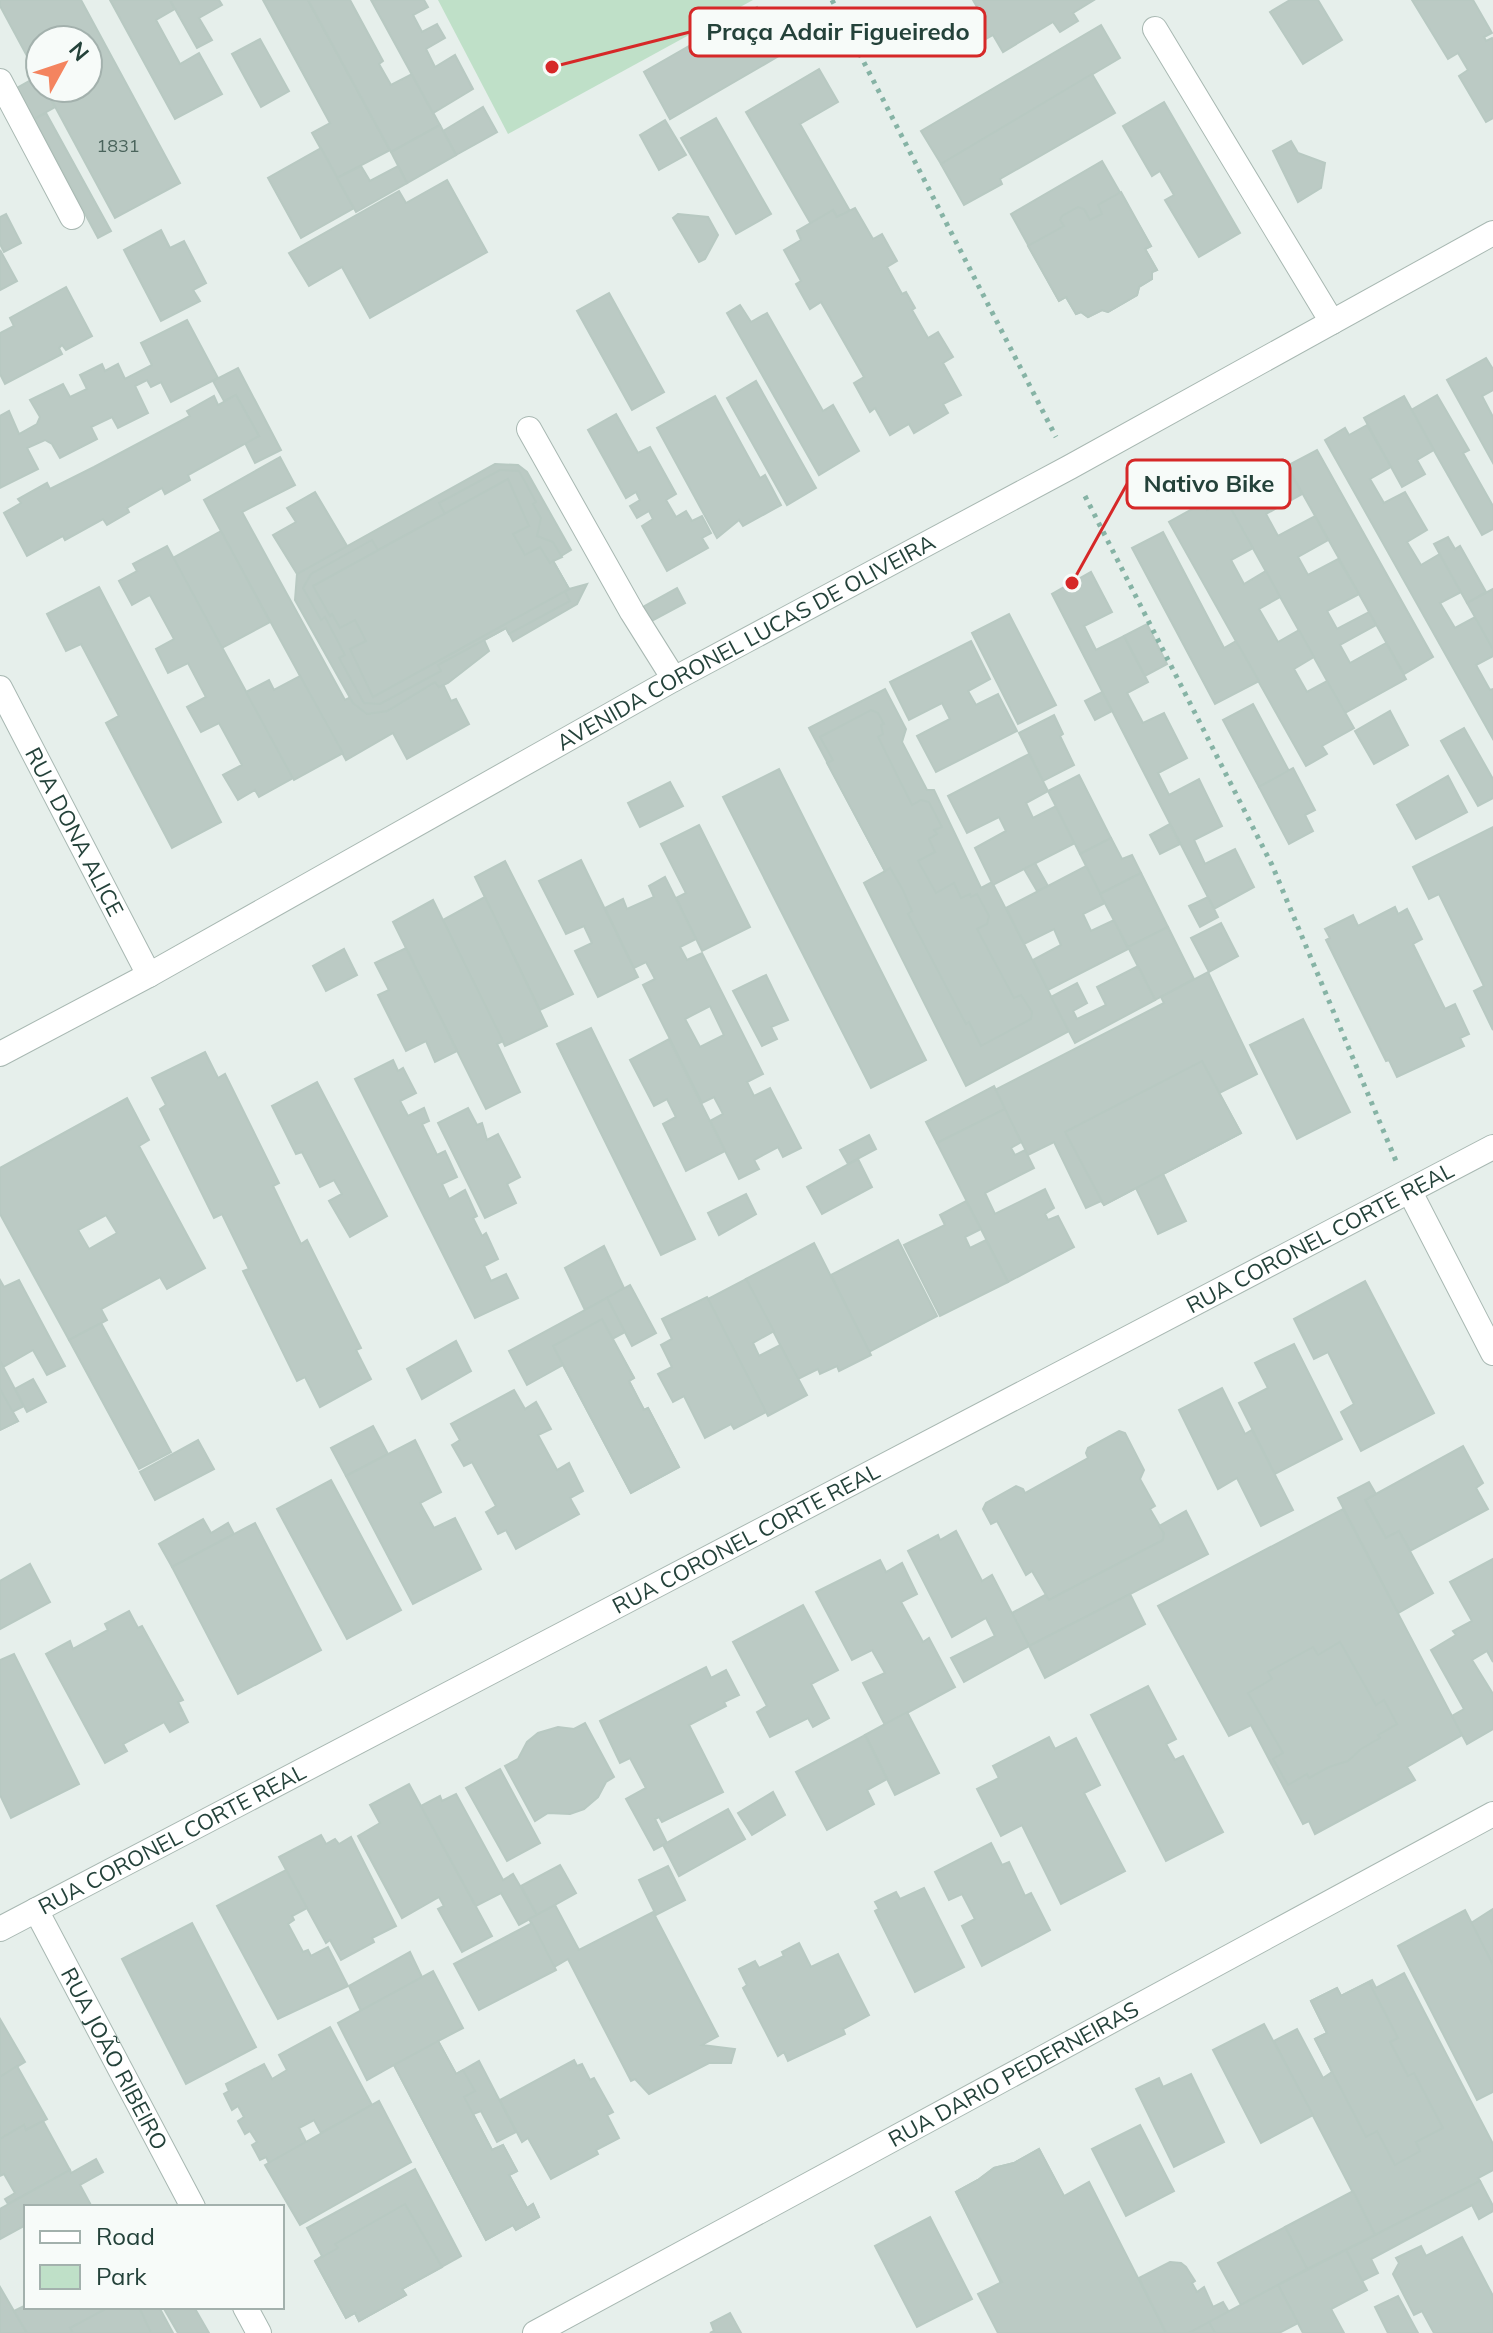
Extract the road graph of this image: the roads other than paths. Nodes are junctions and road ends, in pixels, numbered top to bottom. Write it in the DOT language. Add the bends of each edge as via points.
graph roads {
  1 [pos="1155,29"];
  2 [pos="0,81"];
  3 [pos="72,217"];
  4 [pos="1493,233"];
  5 [pos="1332,322"];
  6 [pos="529,429"];
  7 [pos="674,679"];
  8 [pos="0,688"];
  9 [pos="149,975"];
  10 [pos="0,1054"];
  11 [pos="1493,1147"];
  12 [pos="1410,1192"];
  13 [pos="1493,1353"];
  14 [pos="1493,1814"];
  15 [pos="36,1910"];
  16 [pos="0,1929"];
  17 [pos="192,2205"];
  18 [pos="246,2309"];
  19 [pos="259,2333"];
  20 [pos="535,2333"];
  1 -- 5 [label="street"];
  2 -- 3 [label="street"];
  4 -- 5 [label="street, AVENIDA CORONEL LUCAS DE OLIVEIRA"];
  5 -- 7 [label="street, AVENIDA CORONEL LUCAS DE OLIVEIRA"];
  6 -- 7 [label="street"];
  7 -- 9 [label="street, AVENIDA CORONEL LUCAS DE OLIVEIRA"];
  8 -- 9 [label="street, RUA DONA ALICE"];
  9 -- 10 [label="street, AVENIDA CORONEL LUCAS DE OLIVEIRA"];
  11 -- 12 [label="street, RUA CORONEL CORTE REAL"];
  12 -- 13 [label="street"];
  12 -- 15 [label="street, RUA CORONEL CORTE REAL"];
  14 -- 20 [label="street, RUA DARIO PEDERNEIRAS"];
  15 -- 16 [label="street, RUA CORONEL CORTE REAL"];
  15 -- 17 [label="street, RUA JOÃO RIBEIRO"];
  18 -- 19 [label="street"];
}
